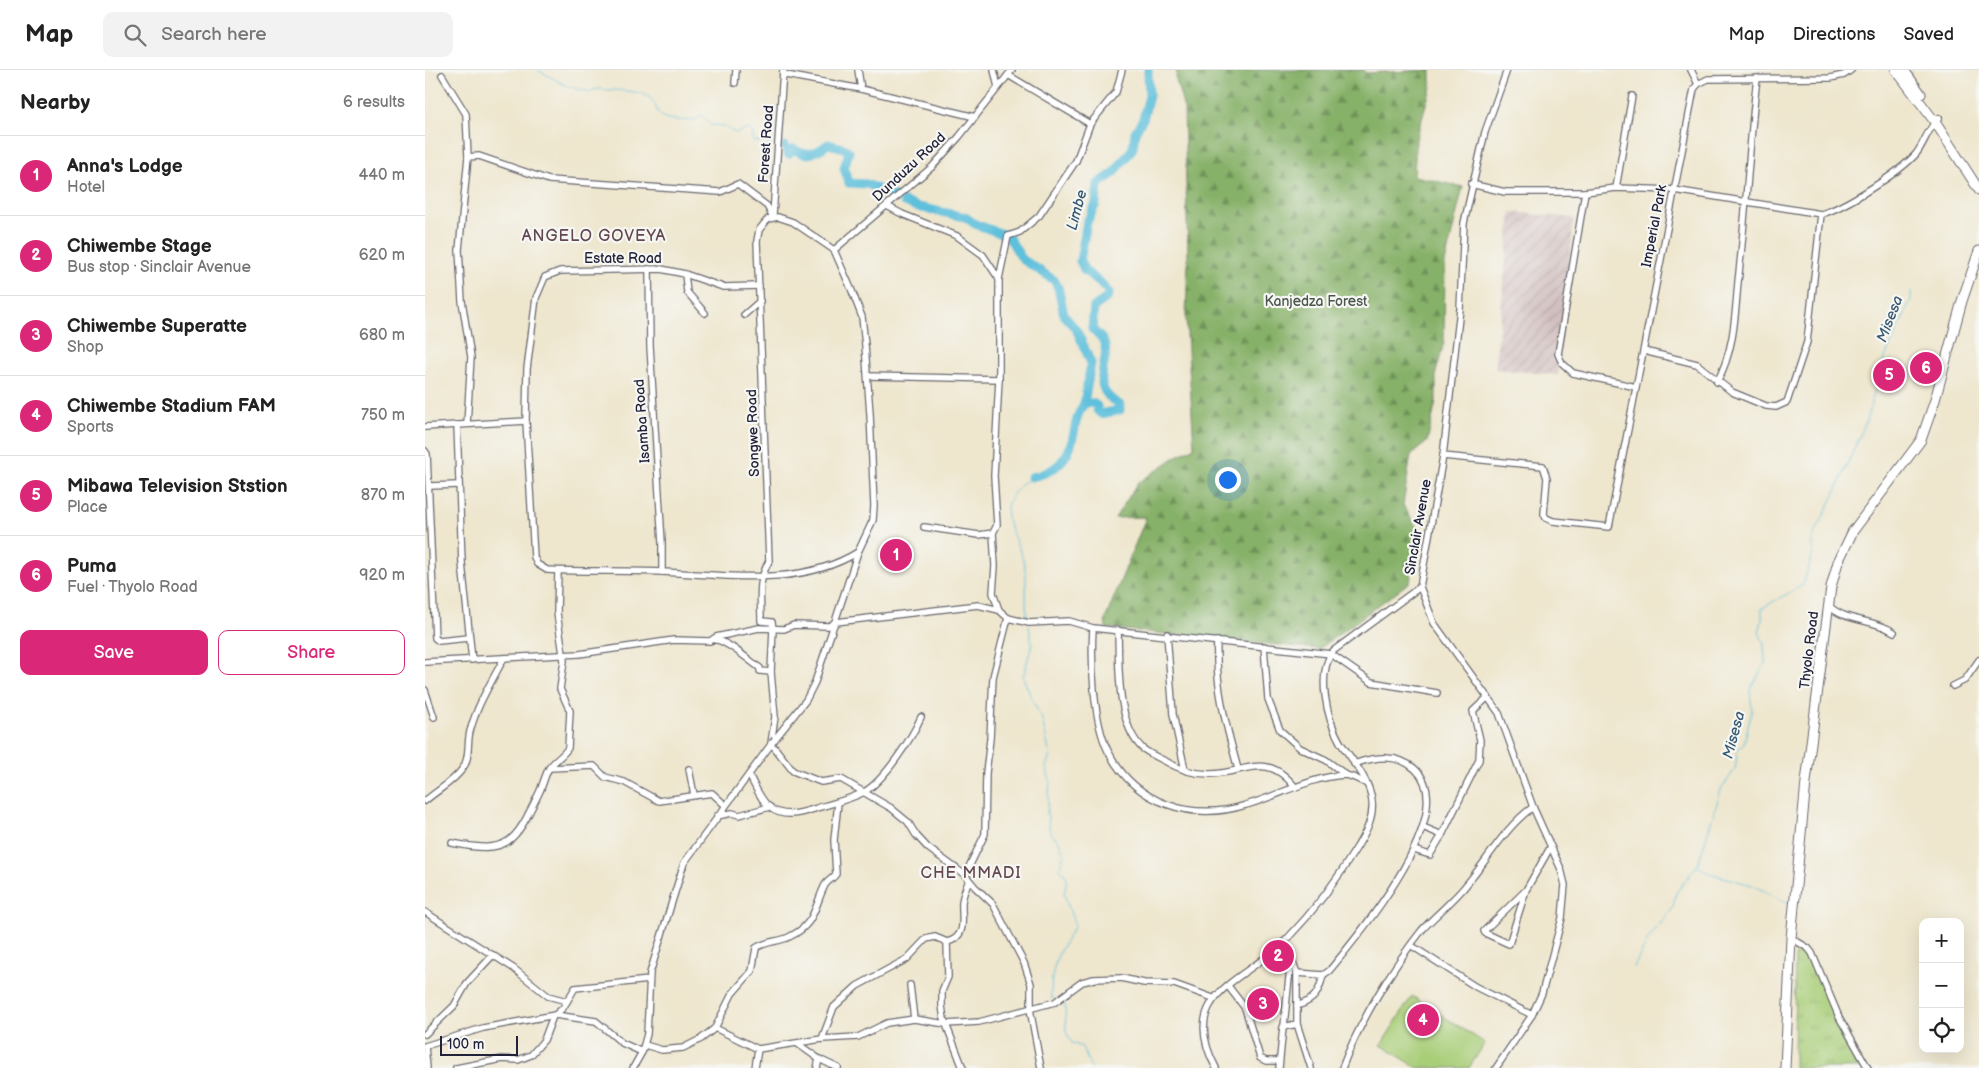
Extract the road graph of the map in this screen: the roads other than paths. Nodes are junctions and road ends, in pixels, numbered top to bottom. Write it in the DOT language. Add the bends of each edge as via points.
graph roads {
  1 [pos="736,70"];
  2 [pos="858,70"];
  3 [pos="994,70"];
  4 [pos="1122,70"];
  5 [pos="1507,70"];
  6 [pos="1691,70"];
  7 [pos="1851,70"];
  8 [pos="1895,70"];
  9 [pos="1904,70"];
  10 [pos="783,71"];
  11 [pos="1010,72"];
  12 [pos="1845,73"];
  13 [pos="442,75"];
  14 [pos="1757,78"];
  15 [pos="735,83"];
  16 [pos="1698,84"];
  17 [pos="998,87"];
  18 [pos="861,89"];
  19 [pos="1633,96"];
  20 [pos="975,116"];
  21 [pos="1937,120"];
  22 [pos="1090,124"];
  23 [pos="468,157"];
  24 [pos="1979,182"];
  25 [pos="1471,184"];
  26 [pos="1616,188"];
  27 [pos="1674,190"];
  28 [pos="1979,190"];
  29 [pos="1585,192"];
  30 [pos="1747,203"];
  31 [pos="887,206"];
  32 [pos="1821,214"];
  33 [pos="773,217"];
  34 [pos="834,250"];
  35 [pos="1979,251"];
  36 [pos="1979,259"];
  37 [pos="649,269"];
  38 [pos="1972,269"];
  39 [pos="685,274"];
  40 [pos="999,279"];
  41 [pos="759,286"];
  42 [pos="760,301"];
  43 [pos="705,312"];
  44 [pos="744,314"];
  45 [pos="1643,351"];
  46 [pos="867,376"];
  47 [pos="999,379"];
  48 [pos="1717,382"];
  49 [pos="1635,387"];
  50 [pos="526,421"];
  51 [pos="467,424"];
  52 [pos="457,425"];
  53 [pos="425,427"];
  54 [pos="425,452"];
  55 [pos="1443,456"];
  56 [pos="459,485"];
  57 [pos="429,486"];
  58 [pos="427,527"];
  59 [pos="924,527"];
  60 [pos="993,533"];
  61 [pos="858,552"];
  62 [pos="428,557"];
  63 [pos="558,571"];
  64 [pos="661,572"];
  65 [pos="760,577"];
  66 [pos="1420,587"];
  67 [pos="1828,605"];
  68 [pos="999,610"];
  69 [pos="1008,618"];
  70 [pos="836,622"];
  71 [pos="773,628"];
  72 [pos="1093,628"];
  73 [pos="1118,630"];
  74 [pos="1894,632"];
  75 [pos="1167,634"];
  76 [pos="468,638"];
  77 [pos="710,641"];
  78 [pos="1217,641"];
  79 [pos="1264,646"];
  80 [pos="1331,654"];
  81 [pos="561,655"];
  82 [pos="504,658"];
  83 [pos="472,660"];
  84 [pos="1979,660"];
  85 [pos="425,662"];
  86 [pos="771,672"];
  87 [pos="1953,686"];
  88 [pos="425,690"];
  89 [pos="1437,693"];
  90 [pos="1489,696"];
  91 [pos="921,716"];
  92 [pos="434,717"];
  93 [pos="773,742"];
  94 [pos="1354,764"];
  95 [pos="549,768"];
  96 [pos="689,769"];
  97 [pos="1237,769"];
  98 [pos="1185,770"];
  99 [pos="749,775"];
  100 [pos="1346,775"];
  101 [pos="1365,783"];
  102 [pos="1295,787"];
  103 [pos="863,792"];
  104 [pos="695,795"];
  105 [pos="425,801"];
  106 [pos="837,803"];
  107 [pos="725,805"];
  108 [pos="769,807"];
  109 [pos="1533,807"];
  110 [pos="717,816"];
  111 [pos="1423,827"];
  112 [pos="1442,835"];
  113 [pos="452,843"];
  114 [pos="1550,848"];
  115 [pos="1415,850"];
  116 [pos="967,877"];
  117 [pos="1526,890"];
  118 [pos="425,912"];
  119 [pos="1791,938"];
  120 [pos="1285,941"];
  121 [pos="947,942"];
  122 [pos="1412,946"];
  123 [pos="493,955"];
  124 [pos="1292,956"];
  125 [pos="1297,973"];
  126 [pos="1323,975"];
  127 [pos="649,980"];
  128 [pos="910,985"];
  129 [pos="1228,986"];
  130 [pos="1213,998"];
  131 [pos="567,1002"];
  132 [pos="1297,1006"];
  133 [pos="1030,1009"];
  134 [pos="1532,1015"];
  135 [pos="554,1016"];
  136 [pos="914,1020"];
  137 [pos="946,1024"];
  138 [pos="1297,1024"];
  139 [pos="1284,1026"];
  140 [pos="715,1028"];
  141 [pos="425,1034"];
  142 [pos="822,1039"];
  143 [pos="798,1044"];
  144 [pos="645,1045"];
  145 [pos="425,1046"];
  146 [pos="758,1049"];
  147 [pos="641,1052"];
  148 [pos="819,1059"];
  149 [pos="1279,1061"];
  150 [pos="427,1068"];
  151 [pos="456,1068"];
  152 [pos="633,1068"];
  153 [pos="755,1068"];
  154 [pos="817,1068"];
  155 [pos="838,1068"];
  156 [pos="963,1068"];
  157 [pos="1041,1068"];
  158 [pos="1216,1068"];
  159 [pos="1279,1068"];
  160 [pos="1311,1068"];
  161 [pos="1343,1068"];
  162 [pos="1496,1068"];
  163 [pos="1785,1068"];
  164 [pos="1868,1068"];
  1 -- 15 [label="street"];
  2 -- 18 [label="street"];
  3 -- 17 [label="street"];
  4 -- 22 [label="street" via="1115,92"];
  5 -- 25 [label="street, Sinclair Avenue"];
  6 -- 16 [label="street"];
  7 -- 12 [label="street"];
  8 -- 21 [label="highway"];
  9 -- 21 [label="highway"];
  10 -- 18 [label="street" via="786,75"];
  10 -- 33 [label="street, Forest Road"];
  11 -- 17 [label="street, Dunduzu Road"];
  11 -- 22 [label="street"];
  12 -- 14 [label="street" via="1830,78"];
  13 -- 23 [label="street" via="466,114"];
  14 -- 16 [label="street" via="1717,78"];
  14 -- 30 [label="street" via="1749,144"];
  16 -- 27 [label="street, Imperial Park" via="1694,89"];
  17 -- 20 [label="street, Dunduzu Road"];
  18 -- 20 [label="street"];
  19 -- 26 [label="street"];
  20 -- 31 [label="street, Dunduzu Road" via="931,167"];
  21 -- 24 [label="highway"];
  21 -- 28 [label="highway"];
  21 -- 32 [label="street" via="1923,144 1902,167 1844,205"];
  22 -- 40 [label="street" via="1076,161 1039,216 1020,232 1008,236"];
  23 -- 33 [label="street" via="479,156 549,180 720,192 738,184 759,198"];
  23 -- 51 [label="street" via="459,250 461,302 471,357"];
  25 -- 29 [label="street" via="1505,192"];
  25 -- 55 [label="street, Sinclair Avenue" via="1464,223 1460,308"];
  26 -- 27 [label="street"];
  26 -- 29 [label="street"];
  27 -- 30 [label="street"];
  27 -- 45 [label="street, Imperial Park"];
  29 -- 49 [label="street" via="1558,354 1562,363 1573,372"];
  30 -- 32 [label="street"];
  30 -- 48 [label="street" via="1729,356"];
  31 -- 34 [label="street, Dunduzu Road"];
  31 -- 40 [label="street" via="957,236 983,255"];
  32 -- 48 [label="street" via="1807,342 1791,396 1781,406 1772,407 1732,392"];
  33 -- 34 [label="street" via="793,222"];
  33 -- 41 [label="street, Songwe Road" via="763,224 757,241"];
  34 -- 46 [label="street" via="862,317"];
  35 -- 38 [label="highway, Thyolo Road"];
  36 -- 38 [label="highway, Thyolo Road"];
  37 -- 39 [label="street, Estate Road"];
  37 -- 50 [label="street, Estate Road" via="560,271 545,277 536,298 527,368"];
  37 -- 64 [label="street, Isamba Road"];
  38 -- 67 [label="highway, Thyolo Road" via="1921,440 1849,538 1833,577"];
  39 -- 41 [label="street, Estate Road" via="723,288"];
  39 -- 43 [label="street" via="687,292"];
  40 -- 47 [label="street"];
  41 -- 42 [label="street, Songwe Road"];
  42 -- 44 [label="street"];
  42 -- 65 [label="street, Songwe Road" via="769,561"];
  45 -- 48 [label="street" via="1697,364"];
  45 -- 49 [label="street, Imperial Park"];
  46 -- 47 [label="street"];
  46 -- 61 [label="street" via="873,520"];
  47 -- 60 [label="street" via="995,476 997,525"];
  49 -- 55 [label="street, Imperial Park" via="1609,527 1553,522 1546,518 1547,478 1543,466"];
  50 -- 51 [label="street"];
  50 -- 63 [label="street" via="534,557 541,568"];
  51 -- 52 [label="street"];
  52 -- 53 [label="street"];
  52 -- 56 [label="street"];
  54 -- 57 [label="street"];
  55 -- 66 [label="street, Sinclair Avenue"];
  56 -- 57 [label="street"];
  56 -- 76 [label="street"];
  57 -- 58 [label="street"];
  58 -- 62 [label="street"];
  59 -- 60 [label="street" via="979,535"];
  60 -- 68 [label="street" via="993,594"];
  61 -- 65 [label="street" via="831,566"];
  61 -- 70 [label="street"];
  62 -- 76 [label="street" via="435,638 439,641"];
  63 -- 64 [label="street"];
  63 -- 81 [label="street"];
  64 -- 65 [label="street"];
  65 -- 71 [label="street" via="761,621 772,622"];
  66 -- 80 [label="street, Sinclair Avenue"];
  66 -- 90 [label="street" via="1434,623"];
  67 -- 74 [label="street" via="1841,616"];
  67 -- 119 [label="highway, Thyolo Road"];
  68 -- 69 [label="street"];
  68 -- 70 [label="street" via="978,605"];
  69 -- 72 [label="street" via="1029,623 1069,621"];
  69 -- 116 [label="street" via="993,677 985,834"];
  70 -- 71 [label="street" via="829,626"];
  70 -- 93 [label="street" via="815,682"];
  71 -- 77 [label="street" via="759,628"];
  71 -- 86 [label="street"];
  72 -- 73 [label="street"];
  72 -- 102 [label="street" via="1094,691 1104,740 1111,755 1138,789 1169,807 1208,812 1247,805"];
  73 -- 75 [label="street"];
  73 -- 98 [label="street" via="1123,712 1128,729 1144,750"];
  75 -- 78 [label="street"];
  75 -- 98 [label="street" via="1173,714"];
  76 -- 83 [label="street"];
  77 -- 81 [label="street" via="674,640"];
  77 -- 86 [label="street" via="726,643 760,671"];
  78 -- 79 [label="street"];
  78 -- 97 [label="street" via="1220,704"];
  79 -- 80 [label="street"];
  79 -- 100 [label="street" via="1269,699 1280,730 1300,748 1326,760"];
  80 -- 89 [label="street" via="1371,682"];
  80 -- 94 [label="street" via="1325,676 1329,710 1339,739"];
  81 -- 82 [label="street"];
  81 -- 95 [label="street" via="564,661 560,689 570,711 570,745"];
  82 -- 83 [label="street"];
  82 -- 105 [label="street" via="472,722 467,744 468,760 455,777"];
  83 -- 85 [label="street"];
  84 -- 87 [label="street" via="1965,680"];
  86 -- 93 [label="street" via="775,717"];
  88 -- 92 [label="street"];
  90 -- 109 [label="street" via="1509,737"];
  90 -- 112 [label="street" via="1473,711 1480,740 1479,760"];
  91 -- 103 [label="street" via="914,732 882,775"];
  93 -- 99 [label="street"];
  93 -- 103 [label="street" via="793,771 821,782 841,779"];
  94 -- 101 [label="street"];
  94 -- 111 [label="street" via="1392,758 1409,764 1420,775 1426,793"];
  95 -- 104 [label="street" via="594,766 605,777 624,782 659,802"];
  95 -- 113 [label="street" via="514,838 502,846 493,847"];
  96 -- 104 [label="street"];
  97 -- 98 [label="street" via="1209,774"];
  97 -- 102 [label="street" via="1265,766 1285,774"];
  99 -- 107 [label="street"];
  99 -- 108 [label="street"];
  100 -- 101 [label="street"];
  100 -- 102 [label="street"];
  101 -- 120 [label="street" via="1372,807 1367,830 1348,861"];
  103 -- 106 [label="street"];
  103 -- 116 [label="street" via="896,812 928,848"];
  104 -- 107 [label="street" via="713,794"];
  106 -- 108 [label="street" via="790,814"];
  106 -- 140 [label="street" via="836,874 826,883 815,913 788,937 756,948 752,971 732,994"];
  107 -- 110 [label="street"];
  108 -- 110 [label="street" via="739,815"];
  109 -- 114 [label="street"];
  109 -- 122 [label="street" via="1513,822 1466,886 1423,929"];
  110 -- 127 [label="street" via="684,863"];
  111 -- 112 [label="street"];
  111 -- 115 [label="street"];
  112 -- 115 [label="street" via="1430,855"];
  114 -- 117 [label="street"];
  114 -- 134 [label="street" via="1565,881 1564,908 1551,966"];
  115 -- 126 [label="street" via="1369,922"];
  116 -- 121 [label="street" via="963,928 955,939"];
  116 -- 133 [label="street" via="993,904 1024,963 1031,984"];
  117 -- 117 [label="street" via="1484,931 1485,933 1509,944"];
  118 -- 123 [label="street"];
  119 -- 163 [label="highway, Thyolo Road"];
  119 -- 164 [label="street" via="1812,953 1839,1017"];
  120 -- 124 [label="street"];
  120 -- 129 [label="street"];
  121 -- 137 [label="street" via="948,977 942,993"];
  121 -- 142 [label="street" via="926,939 907,959 857,986 834,1006"];
  122 -- 134 [label="street" via="1476,987"];
  122 -- 161 [label="street" via="1356,1036"];
  123 -- 131 [label="street" via="548,996"];
  123 -- 141 [label="street" via="467,983 454,1006"];
  124 -- 125 [label="street"];
  124 -- 139 [label="street"];
  125 -- 126 [label="street"];
  125 -- 132 [label="street"];
  126 -- 132 [label="street" via="1318,994"];
  127 -- 131 [label="street" via="577,987"];
  127 -- 144 [label="street"];
  128 -- 136 [label="street"];
  129 -- 130 [label="street"];
  129 -- 149 [label="street" via="1245,1008 1260,1058"];
  130 -- 133 [label="street" via="1177,985 1121,978 1083,982 1055,1002"];
  130 -- 158 [label="street" via="1206,1015 1205,1033"];
  131 -- 135 [label="street"];
  132 -- 138 [label="street"];
  133 -- 137 [label="street" via="979,1022"];
  133 -- 157 [label="street"];
  134 -- 162 [label="street"];
  135 -- 145 [label="street" via="483,1028"];
  135 -- 147 [label="street" via="596,1021 621,1043"];
  135 -- 151 [label="street" via="543,1040 531,1054 518,1060 502,1059"];
  136 -- 137 [label="street"];
  136 -- 142 [label="street" via="887,1023 858,1037"];
  137 -- 156 [label="street"];
  138 -- 139 [label="street"];
  138 -- 160 [label="street"];
  139 -- 149 [label="street"];
  140 -- 144 [label="street" via="683,1048 662,1050"];
  140 -- 146 [label="street"];
  142 -- 143 [label="street"];
  143 -- 146 [label="street"];
  143 -- 148 [label="street"];
  144 -- 147 [label="street"];
  145 -- 150 [label="street"];
  146 -- 153 [label="street"];
  147 -- 152 [label="street"];
  148 -- 154 [label="street"];
  148 -- 155 [label="street"];
  149 -- 159 [label="street"];
}
